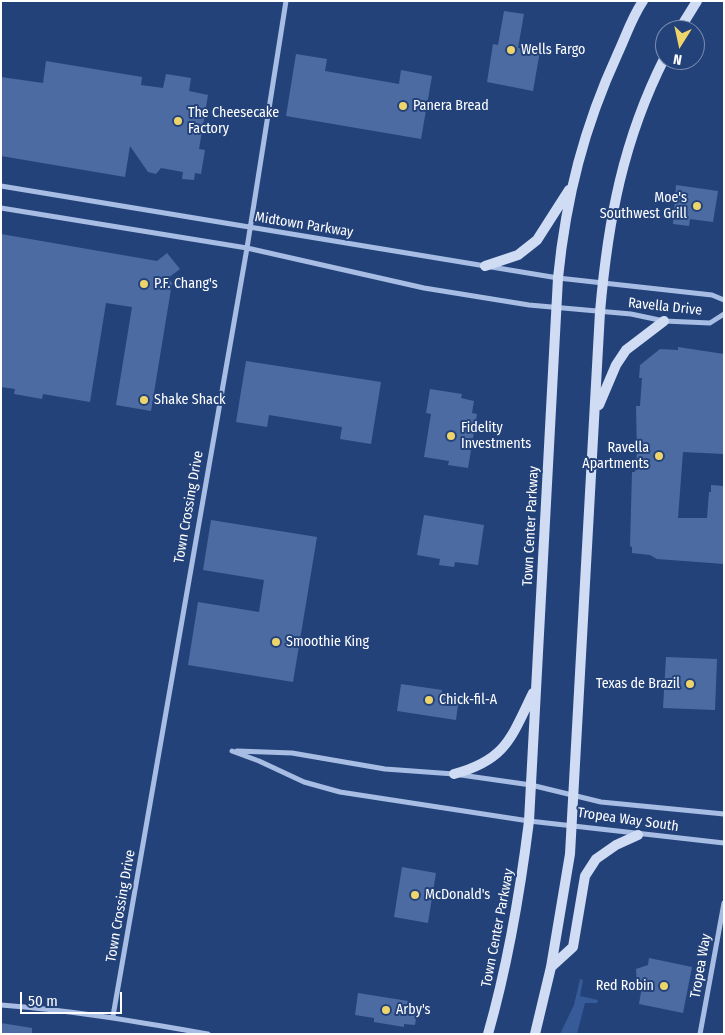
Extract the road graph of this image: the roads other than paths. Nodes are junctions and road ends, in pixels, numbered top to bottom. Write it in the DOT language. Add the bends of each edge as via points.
graph roads {
  1 [pos="286,1"];
  2 [pos="642,1"];
  3 [pos="697,1"];
  4 [pos="685,20"];
  5 [pos="659,70"];
  6 [pos="572,185"];
  7 [pos="1,186"];
  8 [pos="1,208"];
  9 [pos="250,228"];
  10 [pos="246,248"];
  11 [pos="485,266"];
  12 [pos="558,278"];
  13 [pos="603,283"];
  14 [pos="724,300"];
  15 [pos="556,309"];
  16 [pos="600,312"];
  17 [pos="724,314"];
  18 [pos="664,321"];
  19 [pos="596,410"];
  20 [pos="536,688"];
  21 [pos="454,774"];
  22 [pos="531,786"];
  23 [pos="574,794"];
  24 [pos="724,814"];
  25 [pos="529,821"];
  26 [pos="572,824"];
  27 [pos="638,834"];
  28 [pos="724,843"];
  29 [pos="724,903"];
  30 [pos="551,967"];
  31 [pos="1,1006"];
  32 [pos="112,1016"];
  33 [pos="208,1034"];
  34 [pos="488,1034"];
  35 [pos="535,1034"];
  36 [pos="700,1034"];
  1 -- 9 [label="street, Town Crossing Drive"];
  2 -- 6 [label="main road, Town Center Parkway" via="598,97"];
  3 -- 4 [label="main road"];
  5 -- 13 [label="main road" via="641,109 620,174 612,208"];
  6 -- 11 [label="main road" via="537,240 518,255"];
  6 -- 12 [label="main road, Town Center Parkway"];
  7 -- 9 [label="street, Midtown Parkway"];
  8 -- 10 [label="street"];
  9 -- 10 [label="street, Town Crossing Drive"];
  9 -- 11 [label="street, Midtown Parkway"];
  10 -- 15 [label="street" via="424,288"];
  10 -- 32 [label="street, Town Crossing Drive"];
  11 -- 12 [label="street, Midtown Parkway"];
  12 -- 13 [label="street, Midtown Parkway"];
  12 -- 15 [label="main road, Town Center Parkway"];
  13 -- 14 [label="street, Ravella Drive" via="712,295"];
  13 -- 16 [label="main road"];
  15 -- 16 [label="street"];
  15 -- 20 [label="main road, Town Center Parkway"];
  16 -- 18 [label="street, Ravella Drive"];
  16 -- 19 [label="main road"];
  17 -- 18 [label="street, Ravella Drive" via="710,323"];
  18 -- 19 [label="main road" via="626,350"];
  19 -- 23 [label="main road"];
  20 -- 21 [label="main road" via="510,740 477,768"];
  20 -- 22 [label="main road, Town Center Parkway"];
  21 -- 22 [label="street, Tropea Way South"];
  21 -- 25 [label="street, Tropea Way South" via="385,769 292,753 232,751 304,782 340,792"];
  22 -- 23 [label="street, Tropea Way South"];
  22 -- 25 [label="main road, Town Center Parkway"];
  23 -- 24 [label="street, Tropea Way South" via="601,802"];
  23 -- 26 [label="main road"];
  25 -- 26 [label="street, Tropea Way South"];
  25 -- 34 [label="main road, Town Center Parkway" via="501,989"];
  26 -- 27 [label="street, Tropea Way South"];
  26 -- 30 [label="main road"];
  27 -- 28 [label="street, Tropea Way South"];
  27 -- 30 [label="main road" via="596,859 585,876 573,947"];
  29 -- 36 [label="street, Tropea Way"];
  30 -- 35 [label="main road"];
  31 -- 32 [label="street" via="41,1007"];
  32 -- 33 [label="street"];
}
